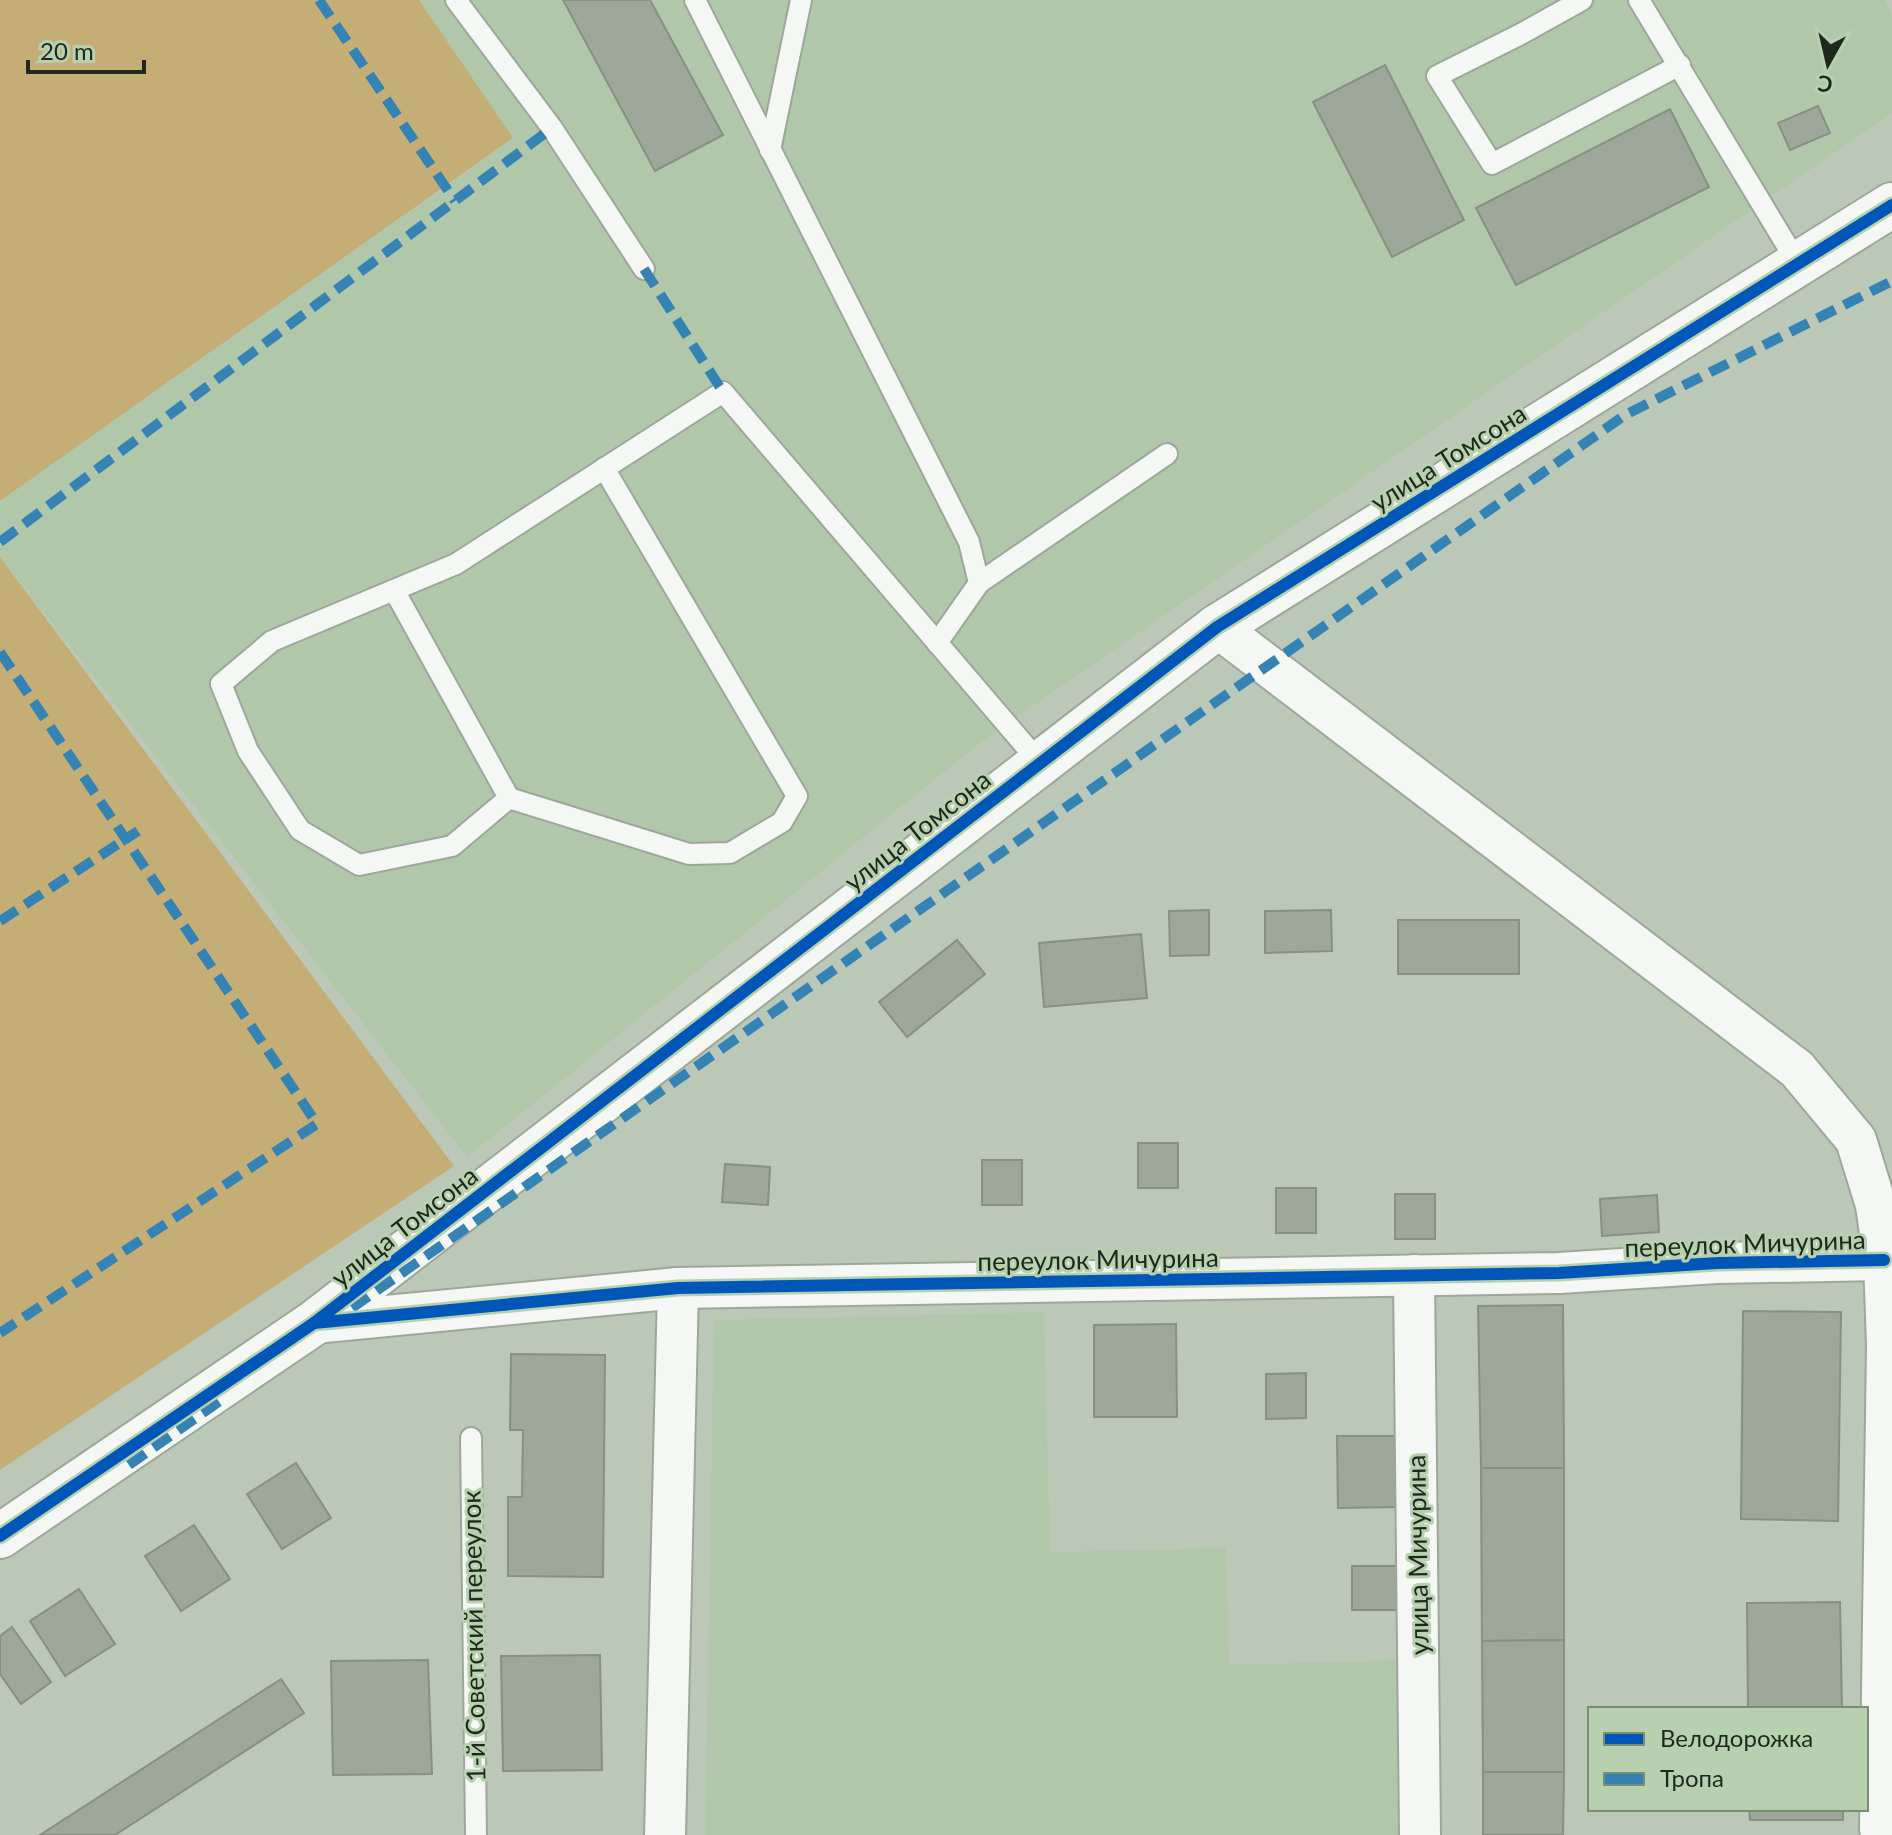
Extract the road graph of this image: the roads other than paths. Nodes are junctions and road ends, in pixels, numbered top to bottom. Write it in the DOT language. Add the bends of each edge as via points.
graph roads {
  1 [pos="456,0"];
  2 [pos="695,0"];
  3 [pos="801,0"];
  4 [pos="1582,0"];
  5 [pos="1639,0"];
  6 [pos="1680,65"];
  7 [pos="770,150"];
  8 [pos="1892,205"];
  9 [pos="1798,264"];
  10 [pos="644,269"];
  11 [pos="1167,454"];
  12 [pos="604,468"];
  13 [pos="979,583"];
  14 [pos="394,590"];
  15 [pos="1217,627"];
  16 [pos="937,643"];
  17 [pos="1040,763"];
  18 [pos="509,798"];
  19 [pos="1884,1260"];
  20 [pos="1414,1275"];
  21 [pos="678,1288"];
  22 [pos="314,1323"];
  23 [pos="471,1438"];
  24 [pos="0,1536"];
  25 [pos="476,1835"];
  26 [pos="665,1835"];
  27 [pos="1420,1835"];
  28 [pos="1884,1835"];
  1 -- 10 [label="lane" via="552,128"];
  2 -- 7 [label="lane"];
  3 -- 7 [label="lane"];
  4 -- 6 [label="lane" via="1437,76 1492,164"];
  5 -- 6 [label="lane"];
  6 -- 9 [label="lane"];
  7 -- 13 [label="lane" via="969,542"];
  8 -- 9 [label="street, улица Томсона"];
  9 -- 15 [label="street, улица Томсона"];
  11 -- 13 [label="lane"];
  12 -- 14 [label="lane" via="456,564"];
  12 -- 16 [label="lane" via="723,392"];
  12 -- 18 [label="lane" via="797,796 782,822 730,853 689,854"];
  13 -- 16 [label="lane"];
  14 -- 18 [label="lane"];
  14 -- 18 [label="lane" via="272,641 221,684 248,751 300,830 359,865 452,846"];
  15 -- 17 [label="street, улица Томсона"];
  15 -- 19 [label="street" via="1797,1069 1856,1140 1876,1205"];
  16 -- 17 [label="lane"];
  17 -- 22 [label="street, улица Томсона"];
  19 -- 20 [label="street, переулок Мичурина"];
  19 -- 28 [label="street"];
  20 -- 21 [label="street, переулок Мичурина"];
  20 -- 27 [label="street, улица Мичурина"];
  21 -- 22 [label="street, переулок Мичурина"];
  21 -- 26 [label="street"];
  22 -- 24 [label="street, улица Томсона"];
  23 -- 25 [label="lane, 1-й Советский переулок"];
}
